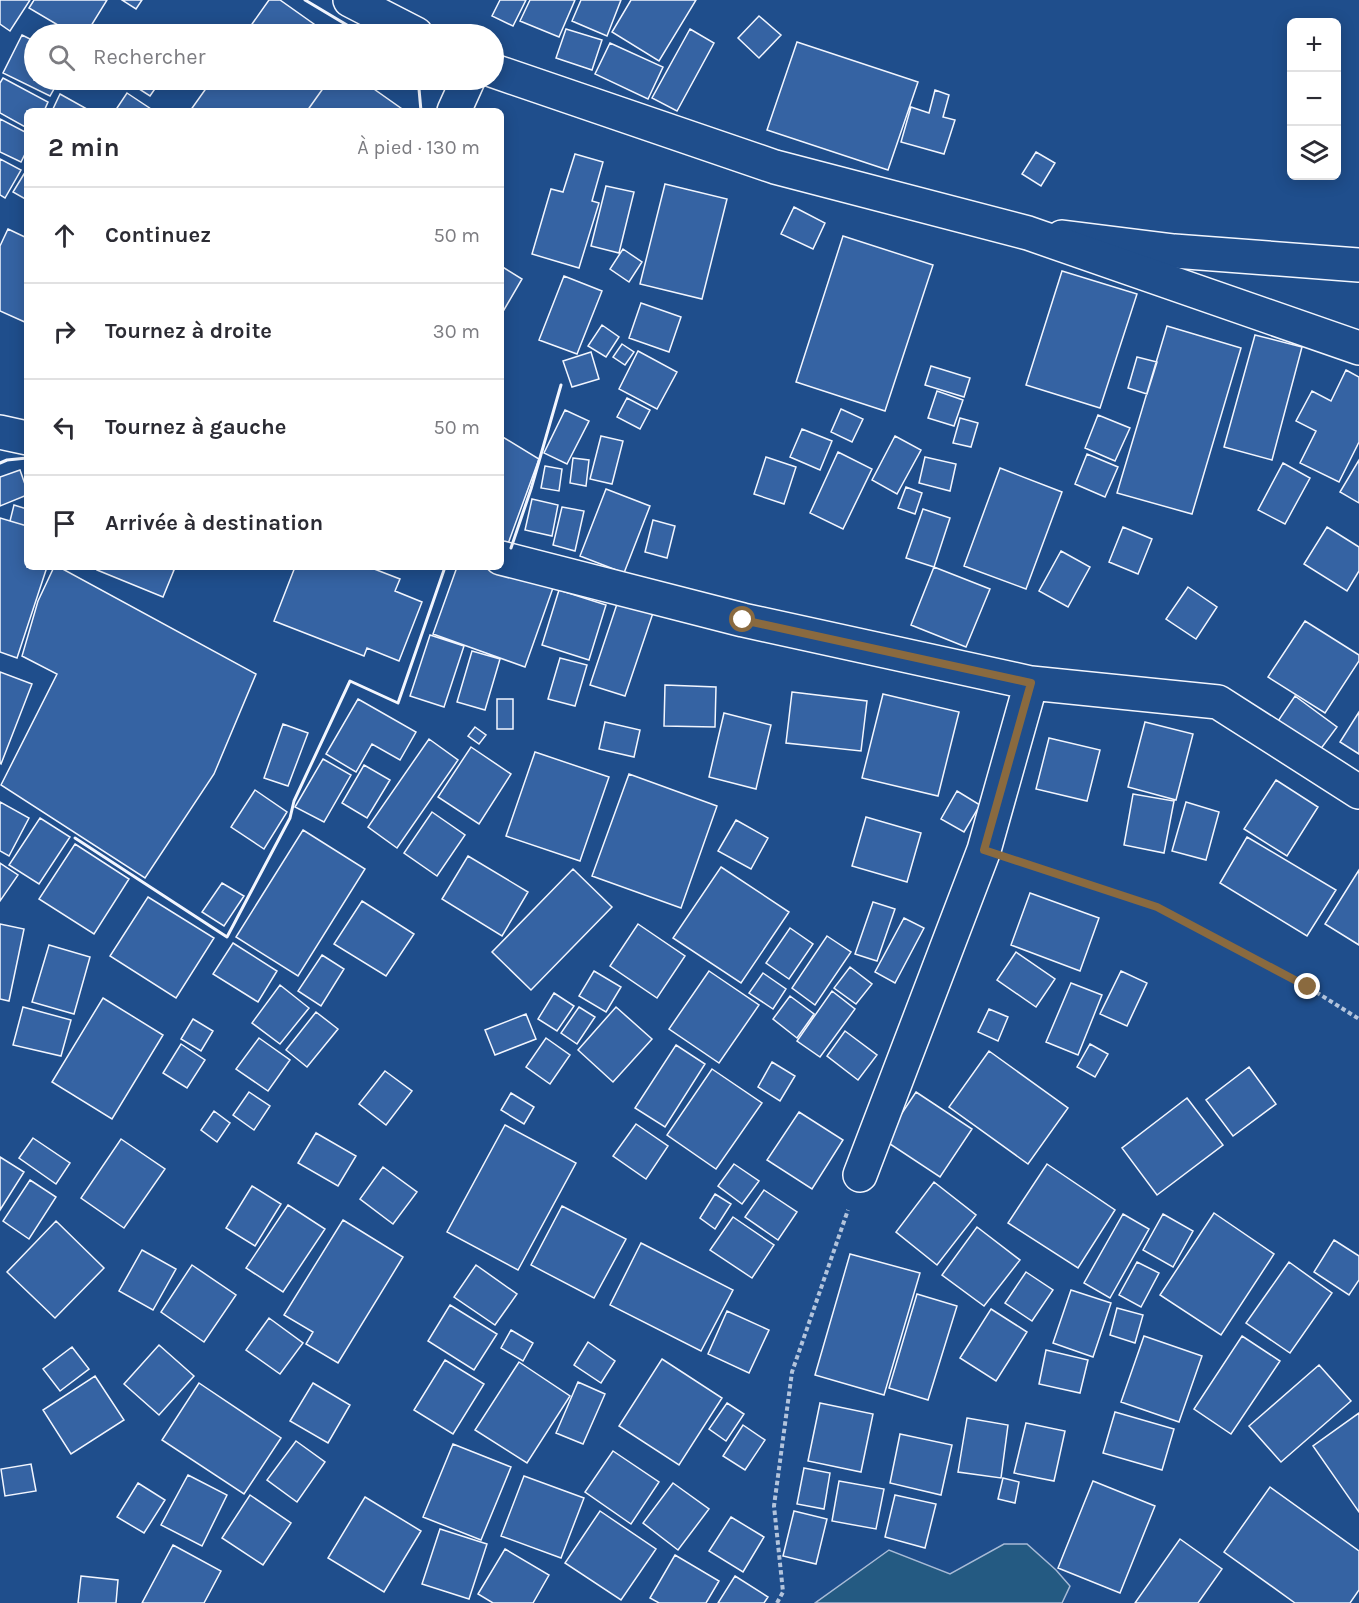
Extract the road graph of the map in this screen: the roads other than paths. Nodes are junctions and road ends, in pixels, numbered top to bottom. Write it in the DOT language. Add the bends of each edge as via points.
graph roads {
  1 [pos="350,0"];
  2 [pos="397,24"];
  3 [pos="504,74"];
  4 [pos="463,90"];
  5 [pos="455,108"];
  6 [pos="1028,233"];
  7 [pos="1359,265"];
  8 [pos="1359,348"];
  9 [pos="0,432"];
  10 [pos="24,437"];
  11 [pos="504,559"];
  12 [pos="1031,683"];
  13 [pos="1359,792"];
  14 [pos="860,1175"];
  1 -- 2 [label="street"];
  3 -- 6 [label="street" via="775,167"];
  4 -- 5 [label="street"];
  6 -- 7 [label="street" via="1174,251"];
  6 -- 8 [label="street"];
  9 -- 10 [label="street"];
  11 -- 12 [label="street" via="743,620"];
  12 -- 13 [label="street" via="1218,702"];
  12 -- 14 [label="street" via="984,850"];
}
